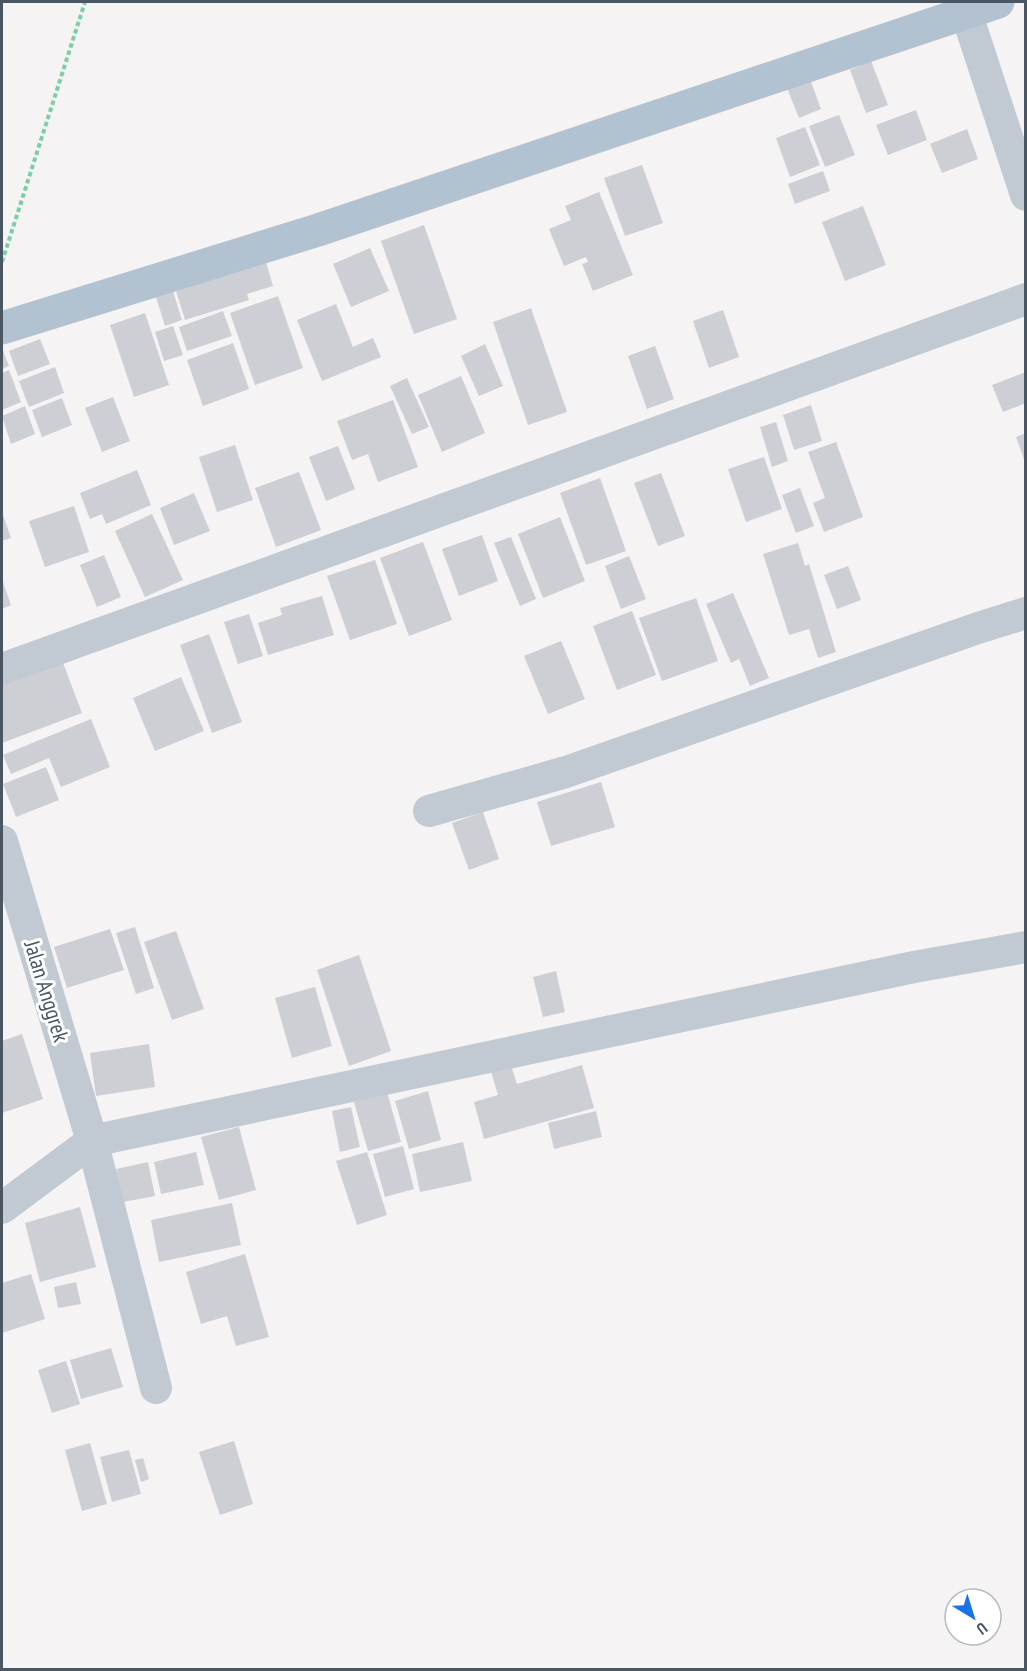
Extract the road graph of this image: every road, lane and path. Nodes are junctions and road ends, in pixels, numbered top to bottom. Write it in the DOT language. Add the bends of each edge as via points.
graph roads {
  1 [pos="85,2"];
  2 [pos="998,2"];
  3 [pos="966,12"];
  4 [pos="1026,195"];
  5 [pos="2,261"];
  6 [pos="1026,299"];
  7 [pos="2,328"];
  8 [pos="1026,613"];
  9 [pos="2,669"];
  10 [pos="429,811"];
  11 [pos="2,841"];
  12 [pos="1026,947"];
  13 [pos="92,1141"];
  14 [pos="2,1208"];
  15 [pos="156,1388"];
  1 -- 5 [label="path"];
  2 -- 3 [label="main road"];
  3 -- 4 [label="street"];
  3 -- 7 [label="main road" via="318,230"];
  6 -- 9 [label="street"];
  8 -- 10 [label="street" via="566,772"];
  11 -- 13 [label="street, Jalan Anggrek"];
  12 -- 13 [label="street" via="914,967"];
  13 -- 14 [label="street"];
  13 -- 15 [label="street, Jalan Anggrek"];
}
